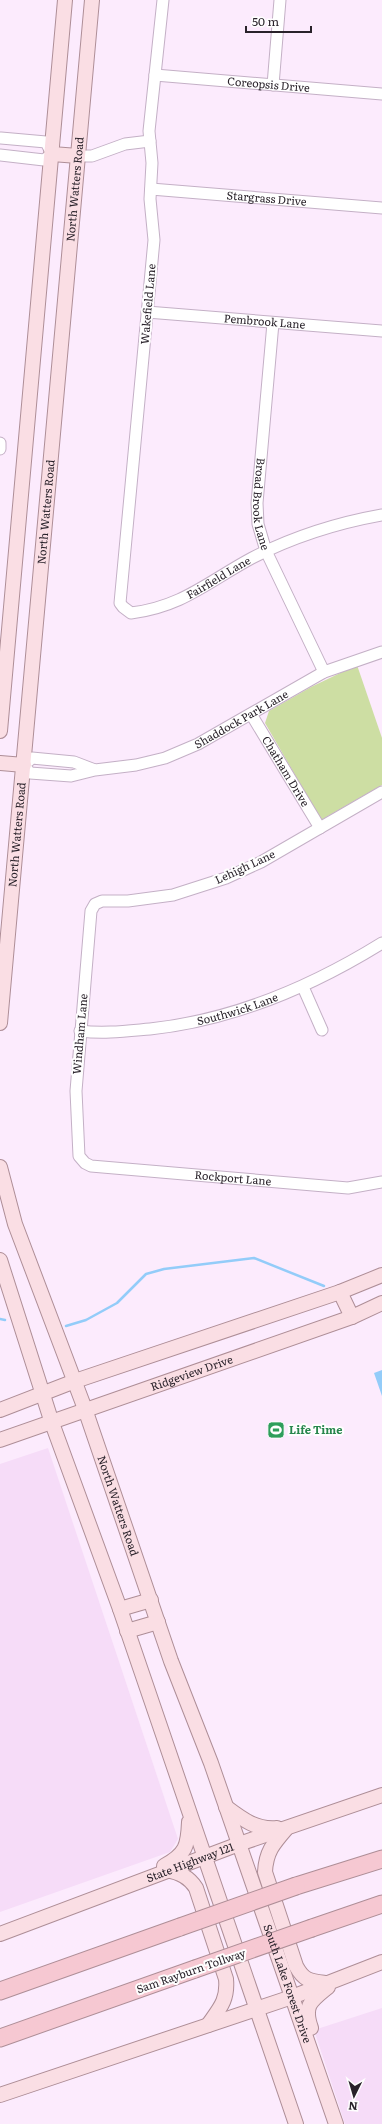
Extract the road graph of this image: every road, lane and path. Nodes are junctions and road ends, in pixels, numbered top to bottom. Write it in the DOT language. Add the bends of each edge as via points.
graph roads {
  1 [pos="66,0"];
  2 [pos="92,0"];
  3 [pos="163,0"];
  4 [pos="280,0"];
  5 [pos="155,75"];
  6 [pos="272,85"];
  7 [pos="382,94"];
  8 [pos="1,134"];
  9 [pos="150,141"];
  10 [pos="52,154"];
  11 [pos="0,156"];
  12 [pos="78,156"];
  13 [pos="151,189"];
  14 [pos="382,208"];
  15 [pos="147,312"];
  16 [pos="273,322"];
  17 [pos="382,332"];
  18 [pos="0,444"];
  19 [pos="0,449"];
  20 [pos="382,515"];
  21 [pos="266,551"];
  22 [pos="123,607"];
  23 [pos="382,652"];
  24 [pos="324,672"];
  25 [pos="251,714"];
  26 [pos="0,731"];
  27 [pos="0,763"];
  28 [pos="24,765"];
  29 [pos="382,792"];
  30 [pos="320,828"];
  31 [pos="95,904"];
  32 [pos="382,943"];
  33 [pos="303,987"];
  34 [pos="0,1023"];
  35 [pos="322,1030"];
  36 [pos="80,1031"];
  37 [pos="84,1163"];
  38 [pos="0,1167"];
  39 [pos="382,1182"];
  40 [pos="0,1260"];
  41 [pos="382,1275"];
  42 [pos="340,1292"];
  43 [pos="382,1303"];
  44 [pos="352,1317"];
  45 [pos="75,1381"];
  46 [pos="44,1394"];
  47 [pos="85,1409"];
  48 [pos="0,1410"];
  49 [pos="52,1423"];
  50 [pos="0,1440"];
  51 [pos="151,1600"];
  52 [pos="120,1609"];
  53 [pos="158,1622"];
  54 [pos="127,1631"];
  55 [pos="382,1795"];
  56 [pos="226,1808"];
  57 [pos="189,1813"];
  58 [pos="288,1827"];
  59 [pos="239,1844"];
  60 [pos="205,1857"];
  61 [pos="382,1859"];
  62 [pos="167,1870"];
  63 [pos="128,1885"];
  64 [pos="377,1907"];
  65 [pos="0,1934"];
  66 [pos="382,1962"];
  67 [pos="331,1981"];
  68 [pos="0,1991"];
  69 [pos="292,1997"];
  70 [pos="256,2009"];
  71 [pos="208,2025"];
  72 [pos="0,2038"];
  73 [pos="0,2095"];
  74 [pos="326,2097"];
  75 [pos="296,2124"];
  76 [pos="336,2124"];
  1 -- 10 [label="main road"];
  2 -- 12 [label="main road, North Watters Road"];
  3 -- 5 [label="street, Wakefield Lane"];
  4 -- 6 [label="street"];
  5 -- 6 [label="street, Coreopsis Drive"];
  5 -- 9 [label="street, Wakefield Lane"];
  6 -- 7 [label="street, Coreopsis Drive"];
  8 -- 10 [label="street" via="46,142"];
  8 -- 11 [label="street"];
  9 -- 12 [label="street" via="125,144 92,156"];
  9 -- 13 [label="street, Wakefield Lane"];
  10 -- 11 [label="street" via="44,160"];
  10 -- 12 [label="main road"];
  10 -- 26 [label="main road"];
  12 -- 28 [label="main road, North Watters Road"];
  13 -- 14 [label="street, Stargrass Drive"];
  13 -- 15 [label="street, Wakefield Lane" via="154,240"];
  15 -- 16 [label="street, Pembrook Lane"];
  15 -- 22 [label="street, Wakefield Lane" via="119,598"];
  16 -- 17 [label="street, Pembrook Lane"];
  16 -- 21 [label="street, Broad Brook Lane" via="257,503 258,524"];
  18 -- 19 [label="street"];
  20 -- 21 [label="street, Fairfield Lane" via="326,528"];
  21 -- 22 [label="street, Fairfield Lane" via="174,603 132,613"];
  21 -- 24 [label="street, Broad Brook Lane"];
  23 -- 24 [label="street, Shaddock Park Lane"];
  24 -- 25 [label="street, Shaddock Park Lane"];
  25 -- 28 [label="street, Shaddock Park Lane" via="198,744 165,758 136,765 71,776 30,773"];
  25 -- 30 [label="street, Chatham Drive"];
  27 -- 28 [label="main road"];
  28 -- 34 [label="main road, North Watters Road"];
  29 -- 30 [label="street, Lehigh Lane"];
  30 -- 31 [label="street, Lehigh Lane" via="244,870 200,888 148,899 102,901"];
  31 -- 36 [label="street, Windham Lane" via="91,911"];
  32 -- 33 [label="street, Southwick Lane"];
  33 -- 35 [label="street"];
  33 -- 36 [label="street, Southwick Lane" via="270,1001 210,1019 175,1026 98,1033"];
  36 -- 37 [label="street, Windham Lane" via="76,1116 79,1156"];
  37 -- 39 [label="street, Rockport Lane" via="91,1166 342,1187 360,1187"];
  38 -- 45 [label="main road, North Watters Road" via="15,1224"];
  40 -- 46 [label="main road"];
  41 -- 42 [label="main road"];
  42 -- 44 [label="main road"];
  42 -- 45 [label="main road"];
  43 -- 44 [label="main road, Ridgeview Drive"];
  44 -- 47 [label="main road, Ridgeview Drive"];
  45 -- 46 [label="main road"];
  45 -- 47 [label="main road, North Watters Road"];
  46 -- 48 [label="main road"];
  46 -- 49 [label="main road"];
  47 -- 49 [label="main road, Ridgeview Drive"];
  47 -- 51 [label="main road, North Watters Road"];
  49 -- 50 [label="main road, Ridgeview Drive"];
  49 -- 52 [label="main road"];
  51 -- 52 [label="main road"];
  51 -- 53 [label="main road, North Watters Road"];
  52 -- 54 [label="main road"];
  53 -- 54 [label="main road"];
  53 -- 56 [label="main road, North Watters Road"];
  54 -- 57 [label="main road"];
  55 -- 58 [label="main road, State Highway 121"];
  56 -- 58 [label="main road" via="247,1822 264,1828"];
  56 -- 59 [label="main road, North Watters Road"];
  57 -- 60 [label="main road"];
  57 -- 63 [label="main road" via="189,1837 186,1848 176,1859"];
  58 -- 59 [label="main road, State Highway 121"];
  58 -- 67 [label="main road" via="266,1857 265,1872 296,1966 302,1977 311,1981"];
  59 -- 60 [label="main road, State Highway 121"];
  59 -- 69 [label="main road, South Lake Forest Drive"];
  60 -- 62 [label="main road, State Highway 121"];
  60 -- 70 [label="main road"];
  61 -- 68 [label="highway, bridge" via="296,1886"];
  62 -- 63 [label="main road, State Highway 121"];
  62 -- 71 [label="main road" via="191,1880 196,1888 226,1979 227,1992 222,2006"];
  63 -- 65 [label="main road, State Highway 121"];
  64 -- 72 [label="highway, Sam Rayburn Tollway, bridge"];
  66 -- 67 [label="main road"];
  67 -- 69 [label="main road"];
  67 -- 74 [label="main road" via="310,2002 306,2012 330,2080"];
  69 -- 70 [label="main road"];
  69 -- 74 [label="main road, South Lake Forest Drive"];
  70 -- 71 [label="main road"];
  70 -- 75 [label="main road"];
  71 -- 73 [label="main road"];
  74 -- 76 [label="main road, South Lake Forest Drive"];
}
